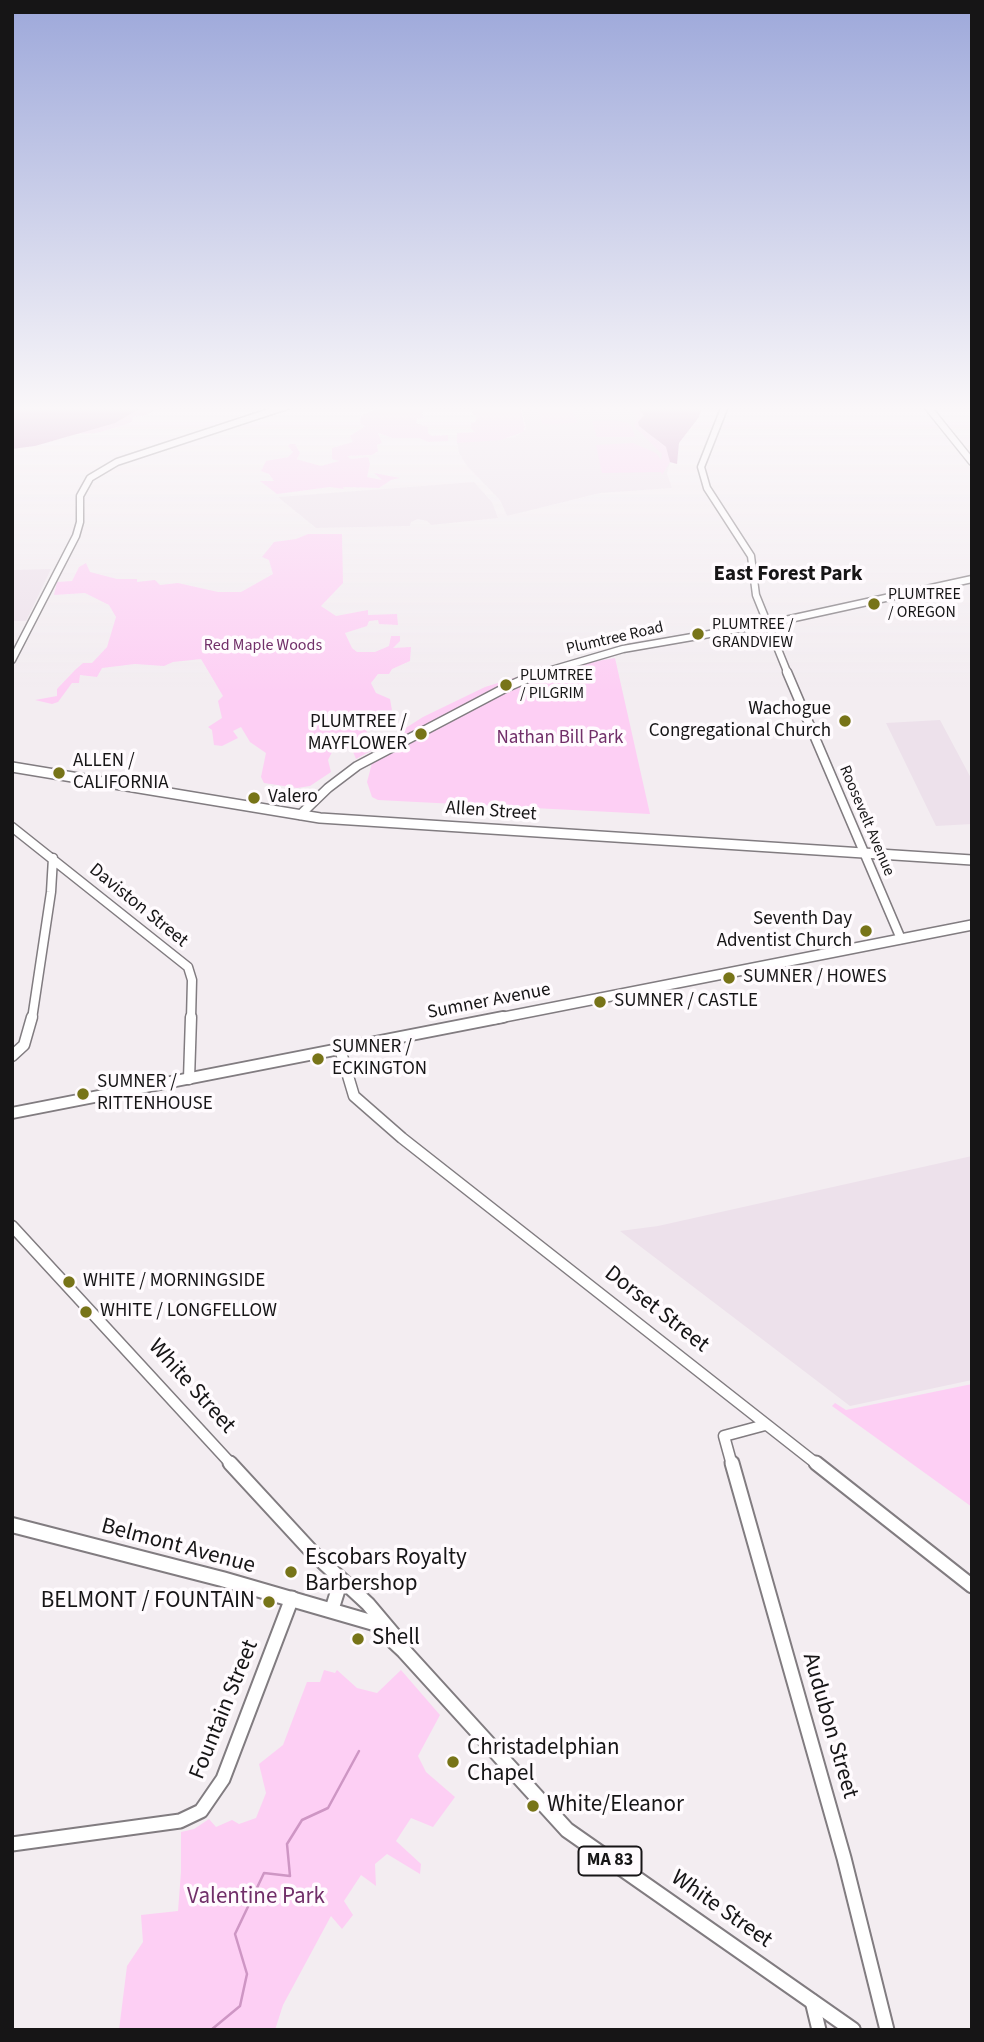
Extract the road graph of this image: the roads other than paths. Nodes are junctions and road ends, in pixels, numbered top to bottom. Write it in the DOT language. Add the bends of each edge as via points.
graph roads {
  1 [pos="80,501"];
  2 [pos="716,501"];
  3 [pos="972,579"];
  4 [pos="767,624"];
  5 [pos="12,660"];
  6 [pos="14,766"];
  7 [pos="300,815"];
  8 [pos="12,827"];
  9 [pos="865,854"];
  10 [pos="53,858"];
  11 [pos="972,860"];
  12 [pos="70,872"];
  13 [pos="52,878"];
  14 [pos="972,925"];
  15 [pos="901,939"];
  16 [pos="340,1049"];
  17 [pos="14,1053"];
  18 [pos="189,1079"];
  19 [pos="12,1113"];
  20 [pos="12,1226"];
  21 [pos="765,1425"];
  22 [pos="12,1525"];
  23 [pos="337,1578"];
  24 [pos="972,1586"];
  25 [pos="292,1598"];
  26 [pos="332,1609"];
  27 [pos="404,1651"];
  28 [pos="12,1844"];
  29 [pos="812,2001"];
  30 [pos="818,2030"];
  31 [pos="853,2030"];
  32 [pos="887,2030"];
  1 -- 5 [label="main road" via="76,536"];
  2 -- 4 [label="street, Roosevelt Avenue" via="751,556 756,594"];
  3 -- 4 [label="street, Plumtree Road"];
  4 -- 7 [label="street, Plumtree Road" via="623,649 529,677 357,766"];
  4 -- 9 [label="street, Roosevelt Avenue"];
  6 -- 7 [label="main road, Allen Street"];
  7 -- 9 [label="main road, Allen Street"];
  8 -- 10 [label="street, Daviston Street"];
  9 -- 11 [label="main road, Allen Street"];
  9 -- 15 [label="street, Roosevelt Avenue"];
  10 -- 12 [label="street, Daviston Street"];
  10 -- 13 [label="street"];
  12 -- 13 [label="street"];
  12 -- 18 [label="street, Daviston Street" via="190,969"];
  13 -- 17 [label="street" via="30,1029 24,1045"];
  14 -- 15 [label="main road, Sumner Avenue"];
  15 -- 16 [label="main road, Sumner Avenue"];
  16 -- 18 [label="main road, Sumner Avenue"];
  16 -- 21 [label="street, Dorset Street" via="351,1090 360,1102"];
  18 -- 19 [label="main road, Sumner Avenue"];
  20 -- 23 [label="street, White Street"];
  21 -- 24 [label="street, Dorset Street"];
  21 -- 32 [label="street, Audubon Street" via="724,1436 844,1858"];
  22 -- 25 [label="main road, Belmont Avenue / MA 83"];
  23 -- 26 [label="street"];
  23 -- 27 [label="street, White Street" via="388,1625"];
  25 -- 26 [label="main road, Belmont Avenue / MA 83"];
  25 -- 28 [label="street, Fountain Street" via="223,1779 201,1811 180,1821"];
  26 -- 27 [label="main road, Belmont Avenue / MA 83" via="374,1623"];
  27 -- 29 [label="main road, White Street / MA 83" via="567,1830"];
  29 -- 30 [label="street"];
  29 -- 31 [label="main road, White Street / MA 83"];
}
